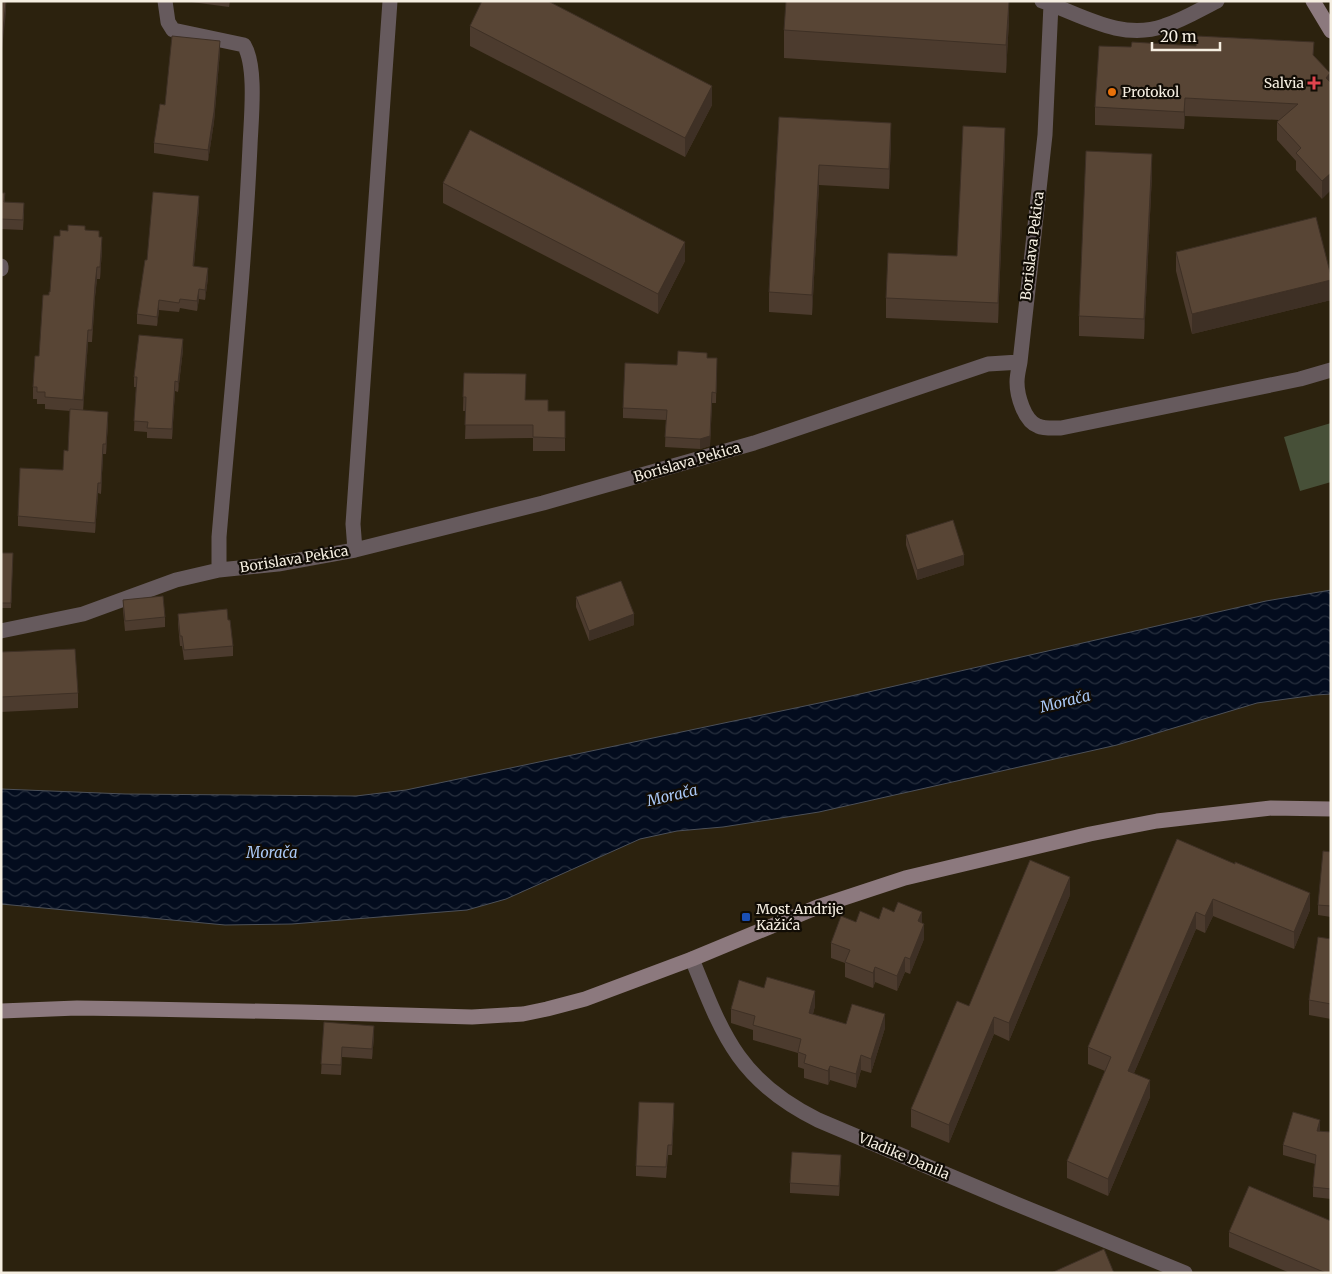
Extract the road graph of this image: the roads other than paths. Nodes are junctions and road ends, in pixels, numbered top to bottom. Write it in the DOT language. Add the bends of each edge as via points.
graph roads {
  1 [pos="165,1"];
  2 [pos="390,1"];
  3 [pos="1217,1"];
  4 [pos="1313,1"];
  5 [pos="1047,3"];
  6 [pos="1331,31"];
  7 [pos="1020,362"];
  8 [pos="1331,370"];
  9 [pos="355,550"];
  10 [pos="219,570"];
  11 [pos="1,631"];
  12 [pos="1331,809"];
  13 [pos="692,959"];
  14 [pos="1,1011"];
  15 [pos="1185,1273"];
  1 -- 10 [label="street" via="168,22 174,30 244,44 249,52 252,94 248,192 219,537"];
  2 -- 9 [label="street" via="353,524"];
  3 -- 5 [label="street" via="1183,19 1144,30 1109,28"];
  4 -- 6 [label="main road"];
  5 -- 7 [label="street, Borislava Pekica" via="1045,135"];
  7 -- 8 [label="street" via="1017,383 1023,410 1037,426 1049,428"];
  7 -- 9 [label="street, Borislava Pekica" via="988,364 754,443 543,503"];
  9 -- 10 [label="street, Borislava Pekica" via="278,564"];
  10 -- 11 [label="street, Borislava Pekica" via="176,580 83,614"];
  12 -- 13 [label="main road" via="1271,808 1156,821 975,861 848,896"];
  13 -- 14 [label="main road" via="563,1005 496,1017 77,1008"];
  13 -- 15 [label="street, Vladike Danila" via="728,1042 748,1070 797,1109 826,1124"];
}
